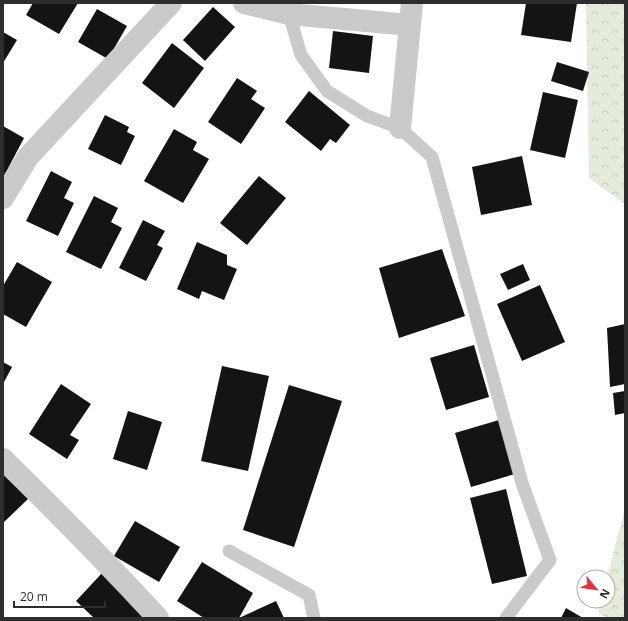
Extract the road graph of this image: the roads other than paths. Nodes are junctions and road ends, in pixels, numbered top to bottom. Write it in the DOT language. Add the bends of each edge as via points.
graph roads {
  1 [pos="172,3"];
  2 [pos="244,3"];
  3 [pos="412,3"];
  4 [pos="289,14"];
  5 [pos="410,25"];
  6 [pos="400,128"];
  7 [pos="3,198"];
  8 [pos="3,459"];
  9 [pos="229,551"];
  10 [pos="158,618"];
  11 [pos="314,618"];
  12 [pos="506,618"];
  1 -- 7 [label="street" via="28,157"];
  2 -- 4 [label="street"];
  3 -- 5 [label="street"];
  4 -- 5 [label="street"];
  4 -- 6 [label="lane" via="301,56 327,91 367,116"];
  5 -- 6 [label="street"];
  6 -- 12 [label="lane" via="432,157 522,483 550,560"];
  8 -- 10 [label="street" via="115,571"];
  9 -- 11 [label="lane" via="309,595"];
}
